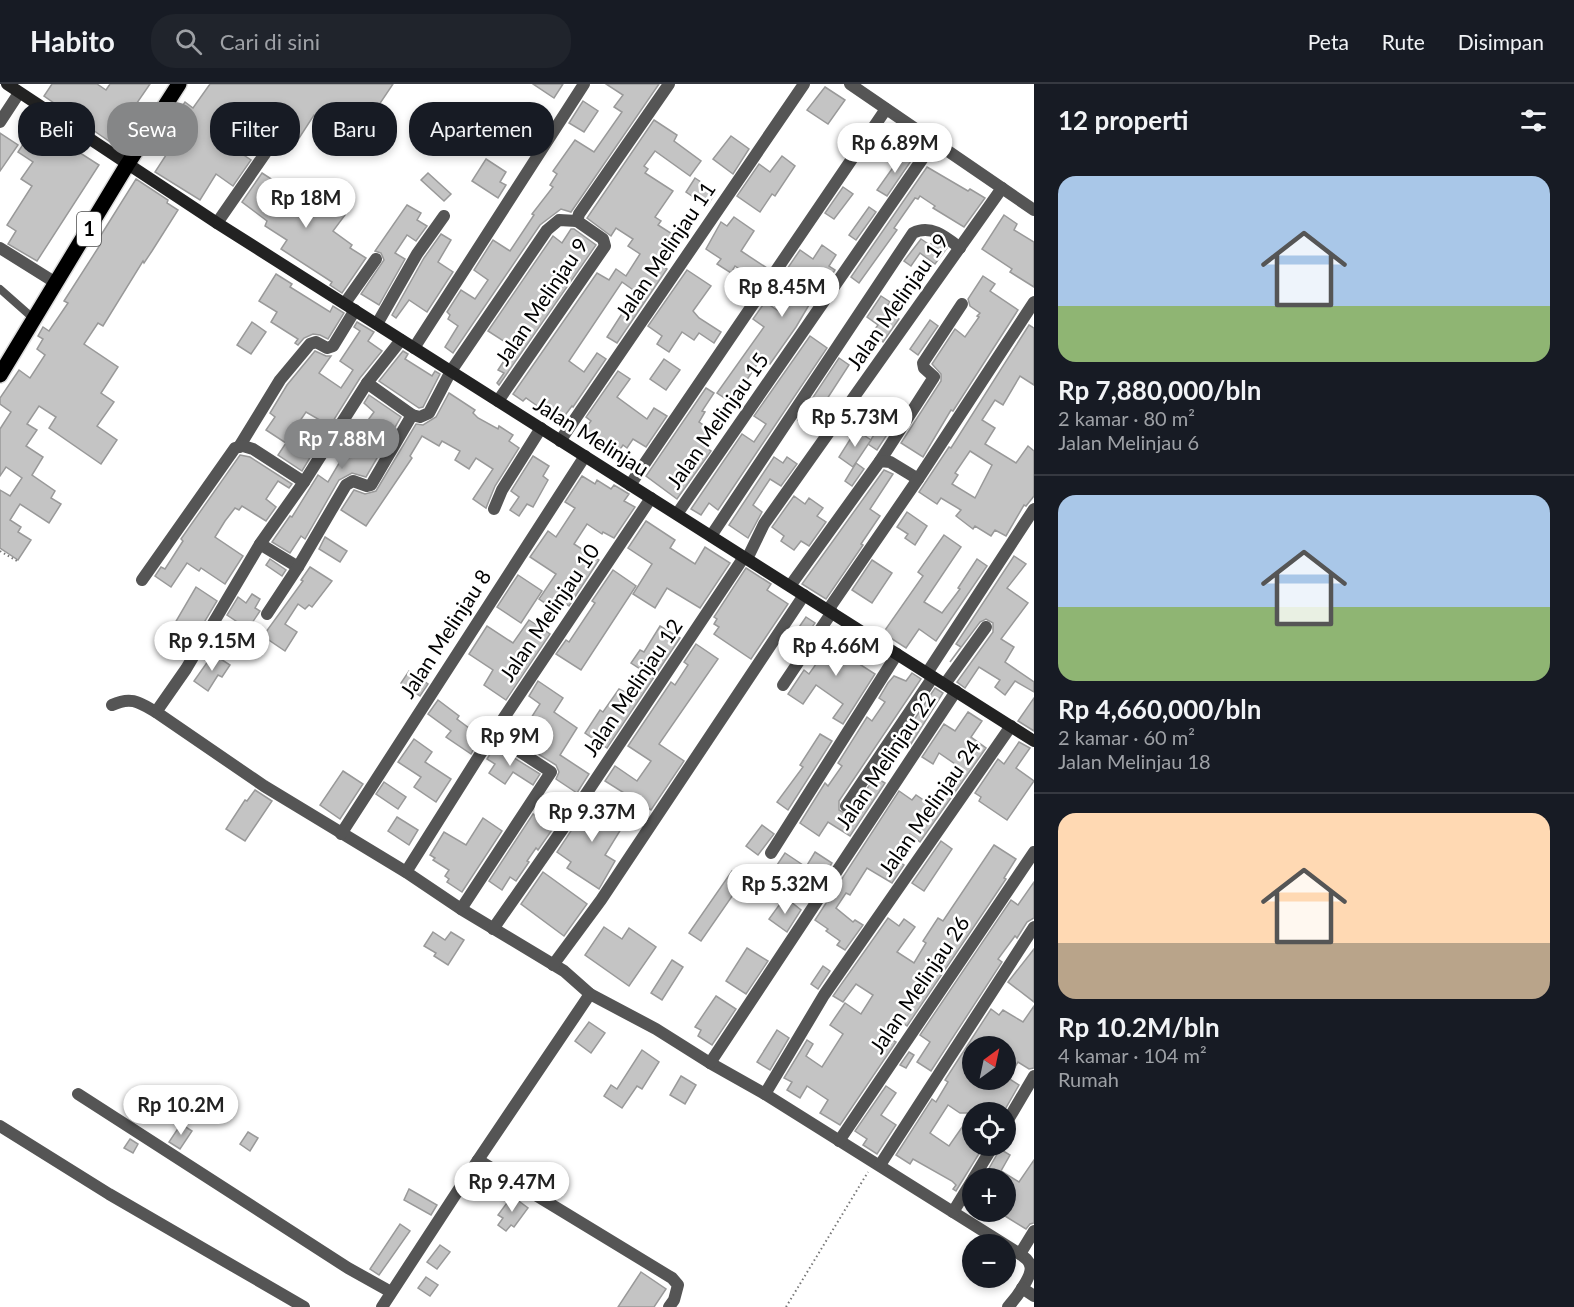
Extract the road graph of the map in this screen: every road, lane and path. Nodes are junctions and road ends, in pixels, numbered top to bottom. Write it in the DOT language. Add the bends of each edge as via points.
graph roads {
  1 [pos="7,84"];
  2 [pos="179,84"];
  3 [pos="584,84"];
  4 [pos="669,84"];
  5 [pos="804,84"];
  6 [pos="850,84"];
  7 [pos="20,93"];
  8 [pos="886,109"];
  9 [pos="0,122"];
  10 [pos="934,141"];
  11 [pos="263,156"];
  12 [pos="127,165"];
  13 [pos="1002,188"];
  14 [pos="1034,210"];
  15 [pos="444,216"];
  16 [pos="577,221"];
  17 [pos="217,223"];
  18 [pos="0,248"];
  19 [pos="960,248"];
  20 [pos="376,259"];
  21 [pos="56,283"];
  22 [pos="0,289"];
  23 [pos="1034,302"];
  24 [pos="963,304"];
  25 [pos="350,307"];
  26 [pos="34,319"];
  27 [pos="377,324"];
  28 [pos="401,340"];
  29 [pos="414,348"];
  30 [pos="4,357"];
  31 [pos="451,371"];
  32 [pos="0,375"];
  33 [pos="367,383"];
  34 [pos="498,401"];
  35 [pos="412,415"];
  36 [pos="541,428"];
  37 [pos="560,441"];
  38 [pos="239,447"];
  39 [pos="585,456"];
  40 [pos="880,461"];
  41 [pos="918,479"];
  42 [pos="304,482"];
  43 [pos="630,485"];
  44 [pos="651,498"];
  45 [pos="494,509"];
  46 [pos="1034,509"];
  47 [pos="677,514"];
  48 [pos="711,536"];
  49 [pos="260,544"];
  50 [pos="0,551"];
  51 [pos="745,558"];
  52 [pos="17,561"];
  53 [pos="298,567"];
  54 [pos="142,580"];
  55 [pos="790,586"];
  56 [pos="804,595"];
  57 [pos="830,611"];
  58 [pos="267,614"];
  59 [pos="986,627"];
  60 [pos="897,654"];
  61 [pos="930,675"];
  62 [pos="783,685"];
  63 [pos="950,688"];
  64 [pos="112,705"];
  65 [pos="156,712"];
  66 [pos="1011,726"];
  67 [pos="493,734"];
  68 [pos="1034,741"];
  69 [pos="846,806"];
  70 [pos="341,834"];
  71 [pos="1034,852"];
  72 [pos="771,853"];
  73 [pos="405,872"];
  74 [pos="461,909"];
  75 [pos="1034,927"];
  76 [pos="493,929"];
  77 [pos="552,965"];
  78 [pos="590,994"];
  79 [pos="710,1063"];
  80 [pos="1034,1076"];
  81 [pos="78,1094"];
  82 [pos="765,1094"];
  83 [pos="1016,1106"];
  84 [pos="0,1126"];
  85 [pos="839,1141"];
  86 [pos="478,1160"];
  87 [pos="877,1164"];
  88 [pos="962,1197"];
  89 [pos="953,1212"];
  90 [pos="1034,1231"];
  91 [pos="1020,1254"];
  92 [pos="1022,1288"];
  93 [pos="391,1292"];
  94 [pos="1034,1296"];
  95 [pos="676,1305"];
  96 [pos="304,1307"];
  97 [pos="382,1307"];
  98 [pos="786,1307"];
  99 [pos="1008,1307"];
  1 -- 7 [label="street, Jalan Melinjau"];
  2 -- 12 [label="main road, 1"];
  3 -- 29 [label="street"];
  4 -- 16 [label="street, Jalan Melinjau 9"];
  5 -- 37 [label="street, Jalan Melinjau 11"];
  6 -- 8 [label="street"];
  7 -- 9 [label="street"];
  7 -- 12 [label="street, Jalan Melinjau"];
  8 -- 10 [label="street"];
  8 -- 43 [label="street"];
  10 -- 13 [label="street"];
  10 -- 47 [label="street, Jalan Melinjau 15"];
  11 -- 17 [label="street"];
  12 -- 17 [label="street, Jalan Melinjau"];
  12 -- 21 [label="main road, 1"];
  13 -- 14 [label="street"];
  13 -- 19 [label="street, Jalan Melinjau 19"];
  15 -- 27 [label="street"];
  16 -- 31 [label="street" via="559,220 546,230"];
  16 -- 34 [label="street, Jalan Melinjau 9" via="603,239 605,246"];
  17 -- 25 [label="street, Jalan Melinjau"];
  18 -- 21 [label="street"];
  19 -- 48 [label="street" via="930,230 913,233"];
  19 -- 51 [label="street, Jalan Melinjau 19" via="764,524"];
  20 -- 25 [label="street"];
  21 -- 26 [label="main road, 1"];
  22 -- 26 [label="lane"];
  23 -- 41 [label="street"];
  24 -- 40 [label="street" via="923,363 934,377 932,381"];
  25 -- 27 [label="street, Jalan Melinjau"];
  25 -- 38 [label="street" via="333,346 310,344 280,380"];
  26 -- 30 [label="main road, 1"];
  27 -- 28 [label="street, Jalan Melinjau"];
  28 -- 29 [label="street, Jalan Melinjau"];
  28 -- 33 [label="street"];
  29 -- 31 [label="street, Jalan Melinjau"];
  30 -- 32 [label="main road, 1"];
  31 -- 34 [label="street, Jalan Melinjau"];
  31 -- 35 [label="street" via="429,413"];
  33 -- 35 [label="street"];
  33 -- 42 [label="street"];
  34 -- 36 [label="street, Jalan Melinjau"];
  35 -- 53 [label="street" via="371,485 353,481 346,485"];
  36 -- 37 [label="street, Jalan Melinjau"];
  36 -- 45 [label="street"];
  37 -- 39 [label="street, Jalan Melinjau"];
  38 -- 42 [label="street" via="254,449"];
  38 -- 54 [label="street"];
  39 -- 43 [label="street, Jalan Melinjau"];
  39 -- 70 [label="street, Jalan Melinjau 8"];
  40 -- 41 [label="street" via="890,462"];
  40 -- 55 [label="street"];
  41 -- 57 [label="street"];
  42 -- 49 [label="street"];
  43 -- 44 [label="street, Jalan Melinjau"];
  44 -- 47 [label="street, Jalan Melinjau"];
  44 -- 67 [label="street, Jalan Melinjau 10"];
  46 -- 61 [label="street"];
  47 -- 48 [label="street, Jalan Melinjau"];
  48 -- 51 [label="street, Jalan Melinjau"];
  49 -- 53 [label="street"];
  49 -- 65 [label="street"];
  50 -- 52 [label="path"];
  51 -- 55 [label="street, Jalan Melinjau"];
  51 -- 76 [label="street, Jalan Melinjau 12"];
  53 -- 58 [label="street"];
  55 -- 56 [label="street, Jalan Melinjau"];
  56 -- 57 [label="street, Jalan Melinjau"];
  56 -- 77 [label="street" via="601,900"];
  57 -- 60 [label="street, Jalan Melinjau"];
  57 -- 62 [label="street"];
  59 -- 63 [label="street, Jalan Melinjau 22"];
  60 -- 61 [label="street, Jalan Melinjau"];
  60 -- 72 [label="street"];
  61 -- 63 [label="street, Jalan Melinjau"];
  61 -- 69 [label="street"];
  63 -- 66 [label="street, Jalan Melinjau"];
  63 -- 79 [label="street, Jalan Melinjau 22"];
  64 -- 65 [label="street" via="132,700"];
  65 -- 70 [label="street"];
  66 -- 68 [label="street, Jalan Melinjau"];
  66 -- 82 [label="street, Jalan Melinjau 24" via="824,995"];
  67 -- 73 [label="street, Jalan Melinjau 10"];
  67 -- 74 [label="street" via="550,772"];
  70 -- 73 [label="street"];
  71 -- 85 [label="street, Jalan Melinjau 26"];
  73 -- 74 [label="street"];
  74 -- 76 [label="street"];
  75 -- 87 [label="street"];
  76 -- 77 [label="street"];
  77 -- 78 [label="street"];
  78 -- 79 [label="street" via="657,1029"];
  78 -- 86 [label="street"];
  79 -- 82 [label="street"];
  80 -- 83 [label="street"];
  81 -- 93 [label="street"];
  82 -- 85 [label="street"];
  84 -- 96 [label="street"];
  85 -- 87 [label="street"];
  86 -- 93 [label="street"];
  86 -- 95 [label="street" via="672,1278 678,1285"];
  87 -- 89 [label="street"];
  87 -- 98 [label="path"];
  88 -- 89 [label="street"];
  89 -- 91 [label="street"];
  90 -- 91 [label="street"];
  91 -- 92 [label="street" via="1031,1270"];
  92 -- 94 [label="street"];
  92 -- 99 [label="street"];
  93 -- 97 [label="street"];
}
